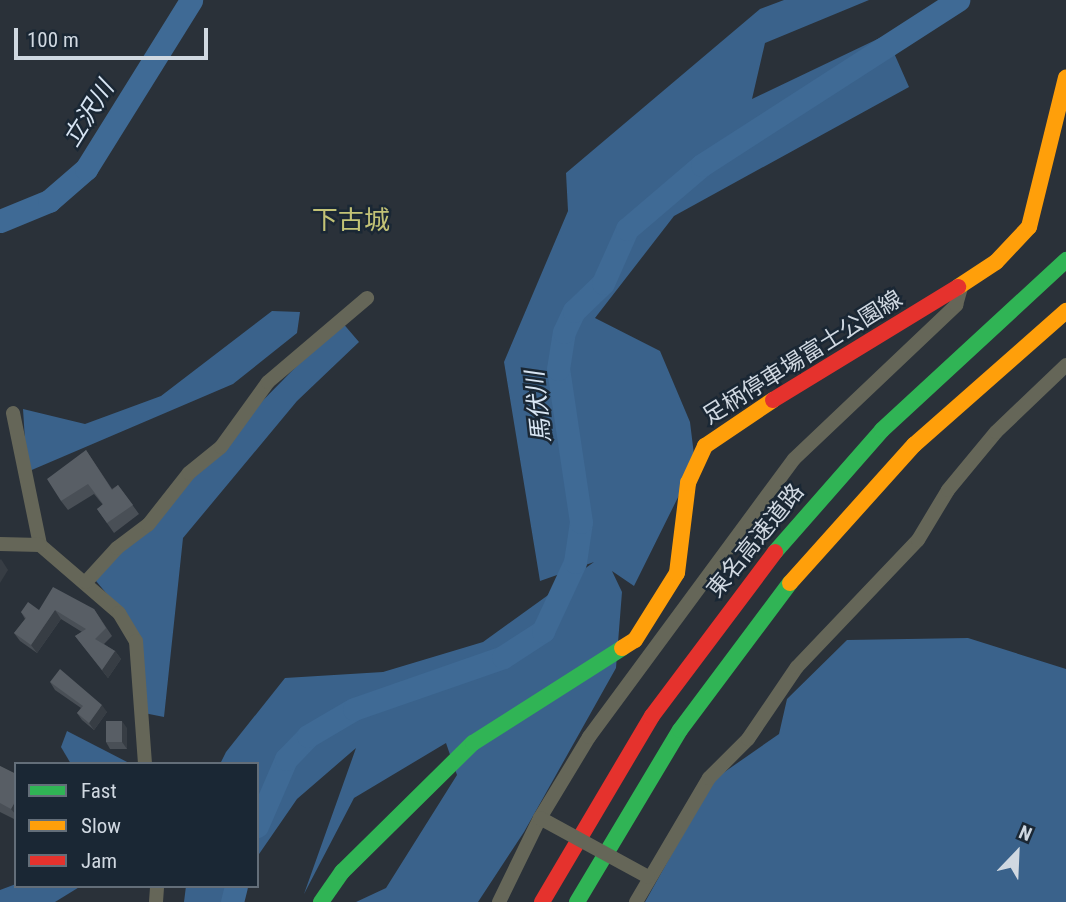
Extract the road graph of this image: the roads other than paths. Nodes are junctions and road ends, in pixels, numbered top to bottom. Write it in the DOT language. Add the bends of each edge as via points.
graph roads {
  1 [pos="1066,77"];
  2 [pos="1066,260"];
  3 [pos="962,284"];
  4 [pos="367,298"];
  5 [pos="1066,311"];
  6 [pos="1066,365"];
  7 [pos="13,413"];
  8 [pos="0,544"];
  9 [pos="40,545"];
  10 [pos="86,582"];
  11 [pos="145,762"];
  12 [pos="540,818"];
  13 [pos="648,877"];
  14 [pos="321,902"];
  15 [pos="499,902"];
  16 [pos="542,902"];
  17 [pos="577,902"];
  18 [pos="636,902"];
  1 -- 3 [label="main road, 足柄停車場富士公園線" via="1029,227 996,262"];
  2 -- 16 [label="main road, 東名高速道路" via="934,378 761,568 652,716"];
  3 -- 12 [label="street" via="957,305 794,458 589,737"];
  3 -- 14 [label="main road, 足柄停車場富士公園線" via="865,348 721,431 705,446 688,483 677,573 635,640 473,743 342,872"];
  4 -- 10 [label="street" via="268,383 221,447 189,473 148,525 117,548"];
  5 -- 17 [label="main road" via="914,445 780,593 680,730"];
  6 -- 13 [label="street" via="996,432 948,489 918,540 797,667 748,739 709,778"];
  7 -- 9 [label="street"];
  8 -- 9 [label="street"];
  9 -- 10 [label="street"];
  10 -- 11 [label="street" via="118,613 136,641"];
  12 -- 13 [label="street, bridge"];
  12 -- 15 [label="street"];
  13 -- 18 [label="street"];
}
